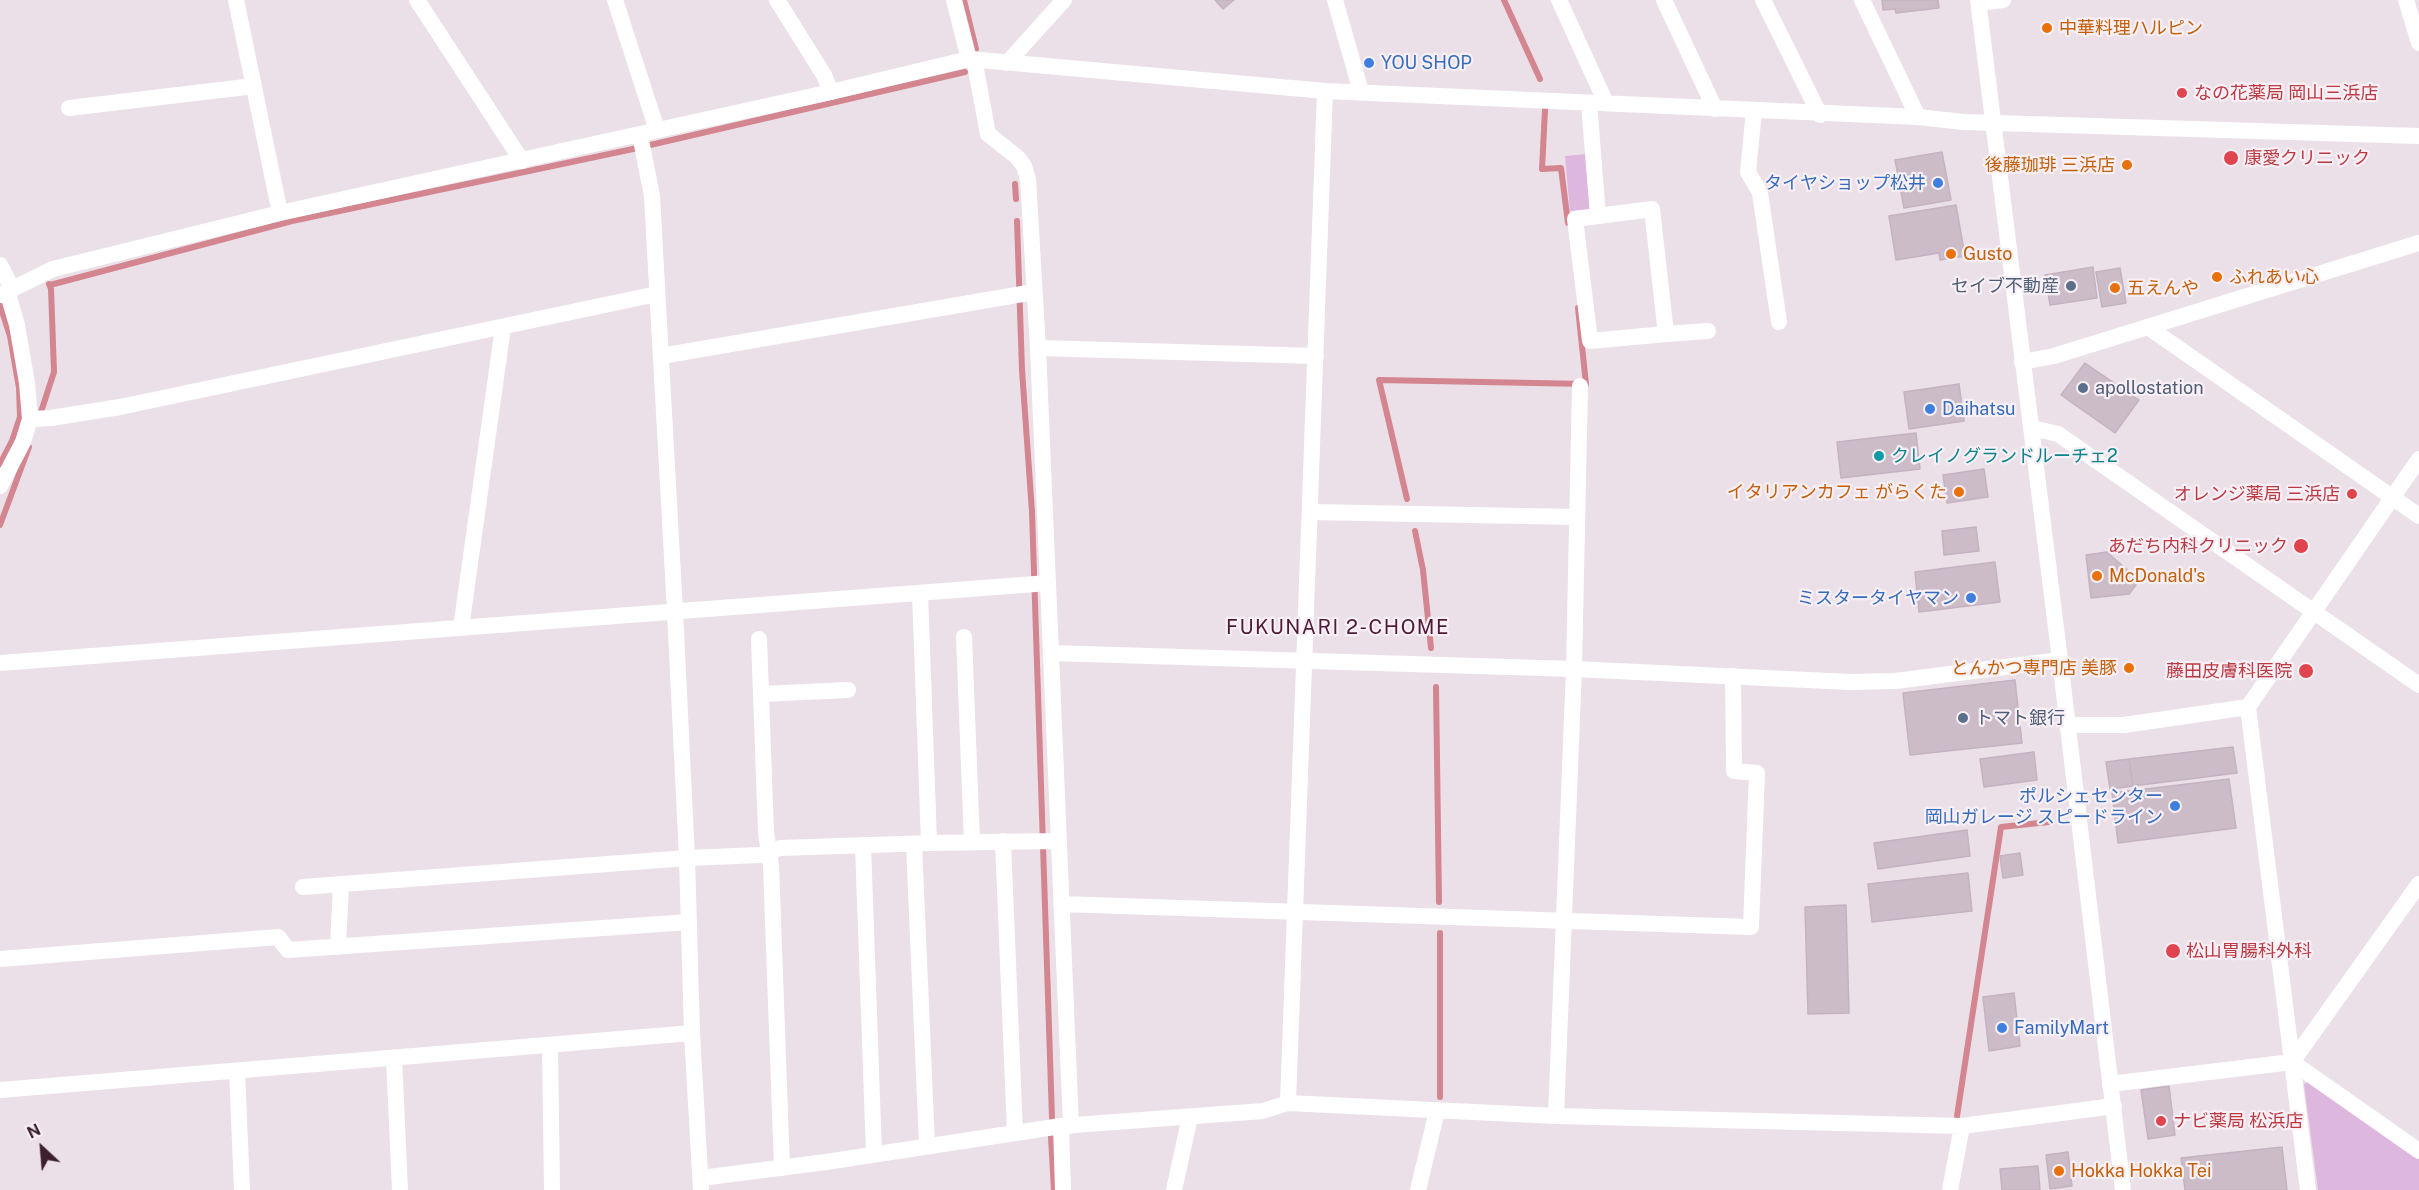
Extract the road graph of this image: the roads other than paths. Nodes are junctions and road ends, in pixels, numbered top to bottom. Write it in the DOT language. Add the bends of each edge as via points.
graph roads {
  1 [pos="236,0"];
  2 [pos="417,0"];
  3 [pos="615,0"];
  4 [pos="777,0"];
  5 [pos="954,0"];
  6 [pos="1064,0"];
  7 [pos="1335,0"];
  8 [pos="1559,0"];
  9 [pos="1664,0"];
  10 [pos="1763,0"];
  11 [pos="1862,0"];
  12 [pos="2003,0"];
  13 [pos="2406,0"];
  14 [pos="1978,2"];
  15 [pos="2419,43"];
  16 [pos="971,59"];
  17 [pos="1007,63"];
  18 [pos="254,86"];
  19 [pos="1325,91"];
  20 [pos="1361,92"];
  21 [pos="831,93"];
  22 [pos="1598,103"];
  23 [pos="69,108"];
  24 [pos="1714,109"];
  25 [pos="1754,111"];
  26 [pos="1820,115"];
  27 [pos="1918,117"];
  28 [pos="1992,122"];
  29 [pos="657,130"];
  30 [pos="2419,136"];
  31 [pos="642,144"];
  32 [pos="522,161"];
  33 [pos="280,213"];
  34 [pos="1598,216"];
  35 [pos="2419,243"];
  36 [pos="0,264"];
  37 [pos="7,291"];
  38 [pos="657,294"];
  39 [pos="1025,294"];
  40 [pos="1779,322"];
  41 [pos="503,327"];
  42 [pos="2148,327"];
  43 [pos="1708,331"];
  44 [pos="1666,334"];
  45 [pos="1038,348"];
  46 [pos="1316,356"];
  47 [pos="661,357"];
  48 [pos="2022,362"];
  49 [pos="1580,386"];
  50 [pos="36,418"];
  51 [pos="2032,428"];
  52 [pos="2419,459"];
  53 [pos="0,486"];
  54 [pos="2392,498"];
  55 [pos="1310,512"];
  56 [pos="2419,516"];
  57 [pos="1577,517"];
  58 [pos="1038,584"];
  59 [pos="920,593"];
  60 [pos="675,611"];
  61 [pos="2315,612"];
  62 [pos="461,628"];
  63 [pos="964,637"];
  64 [pos="759,639"];
  65 [pos="1051,652"];
  66 [pos="2060,660"];
  67 [pos="1304,661"];
  68 [pos="0,663"];
  69 [pos="1574,669"];
  70 [pos="1733,676"];
  71 [pos="2419,685"];
  72 [pos="848,690"];
  73 [pos="761,694"];
  74 [pos="2248,707"];
  75 [pos="2068,725"];
  76 [pos="1003,841"];
  77 [pos="1048,841"];
  78 [pos="972,842"];
  79 [pos="921,844"];
  80 [pos="863,845"];
  81 [pos="770,852"];
  82 [pos="687,858"];
  83 [pos="341,884"];
  84 [pos="2419,884"];
  85 [pos="303,887"];
  86 [pos="2414,903"];
  87 [pos="1061,904"];
  88 [pos="1295,912"];
  89 [pos="688,922"];
  90 [pos="1563,922"];
  91 [pos="338,947"];
  92 [pos="0,959"];
  93 [pos="692,1033"];
  94 [pos="550,1045"];
  95 [pos="394,1058"];
  96 [pos="2292,1062"];
  97 [pos="237,1071"];
  98 [pos="2110,1084"];
  99 [pos="0,1090"];
  100 [pos="1288,1103"];
  101 [pos="2114,1106"];
  102 [pos="1437,1111"];
  103 [pos="1556,1116"];
  104 [pos="1190,1117"];
  105 [pos="1066,1126"];
  106 [pos="1962,1126"];
  107 [pos="1015,1132"];
  108 [pos="927,1145"];
  109 [pos="2419,1152"];
  110 [pos="874,1154"];
  111 [pos="782,1168"];
  112 [pos="701,1184"];
  113 [pos="242,1190"];
  114 [pos="400,1190"];
  115 [pos="552,1190"];
  116 [pos="1063,1190"];
  117 [pos="1173,1190"];
  118 [pos="1418,1190"];
  119 [pos="1950,1190"];
  120 [pos="2123,1190"];
  121 [pos="2308,1190"];
  1 -- 18 [label="street"];
  2 -- 32 [label="street"];
  3 -- 29 [label="street"];
  4 -- 21 [label="street"];
  5 -- 16 [label="street"];
  6 -- 17 [label="street"];
  7 -- 20 [label="street"];
  8 -- 22 [label="street"];
  9 -- 24 [label="street"];
  10 -- 26 [label="street"];
  11 -- 27 [label="street"];
  12 -- 14 [label="street"];
  13 -- 15 [label="street"];
  14 -- 28 [label="street"];
  16 -- 17 [label="street"];
  16 -- 21 [label="street"];
  16 -- 39 [label="street" via="988,134 1017,157 1028,179"];
  17 -- 19 [label="street"];
  18 -- 23 [label="street"];
  18 -- 33 [label="street"];
  19 -- 20 [label="street"];
  19 -- 46 [label="street"];
  20 -- 22 [label="street"];
  21 -- 29 [label="street"];
  22 -- 24 [label="street"];
  22 -- 34 [label="street"];
  24 -- 25 [label="street"];
  25 -- 26 [label="street"];
  25 -- 40 [label="street" via="1749,172 1760,193"];
  26 -- 27 [label="street"];
  27 -- 28 [label="street"];
  28 -- 30 [label="street"];
  28 -- 48 [label="street"];
  29 -- 31 [label="street"];
  31 -- 32 [label="street"];
  31 -- 38 [label="street" via="652,196"];
  32 -- 33 [label="street"];
  33 -- 37 [label="street" via="53,269"];
  34 -- 44 [label="street" via="1652,209"];
  34 -- 44 [label="street" via="1575,219 1590,341"];
  35 -- 42 [label="street"];
  36 -- 37 [label="street"];
  37 -- 50 [label="street"];
  38 -- 41 [label="street"];
  38 -- 47 [label="street"];
  39 -- 45 [label="street"];
  39 -- 47 [label="street"];
  41 -- 50 [label="street" via="131,405"];
  41 -- 62 [label="street"];
  42 -- 48 [label="street" via="2054,357"];
  42 -- 54 [label="street"];
  43 -- 44 [label="street"];
  45 -- 46 [label="street"];
  45 -- 58 [label="street"];
  46 -- 55 [label="street"];
  47 -- 60 [label="street"];
  48 -- 51 [label="street"];
  49 -- 57 [label="street"];
  50 -- 53 [label="street"];
  51 -- 61 [label="street" via="2058,434"];
  51 -- 66 [label="street"];
  52 -- 54 [label="street"];
  54 -- 56 [label="street"];
  54 -- 61 [label="street"];
  55 -- 57 [label="street"];
  55 -- 67 [label="street"];
  57 -- 69 [label="street"];
  58 -- 59 [label="street"];
  58 -- 65 [label="street"];
  59 -- 60 [label="street"];
  59 -- 79 [label="street"];
  60 -- 62 [label="street"];
  60 -- 82 [label="street"];
  61 -- 71 [label="street"];
  61 -- 74 [label="street"];
  62 -- 68 [label="street"];
  63 -- 78 [label="street"];
  64 -- 73 [label="street"];
  65 -- 67 [label="street"];
  65 -- 77 [label="street"];
  66 -- 70 [label="street" via="1896,681"];
  66 -- 75 [label="street"];
  67 -- 69 [label="street"];
  67 -- 88 [label="street"];
  69 -- 70 [label="street"];
  69 -- 90 [label="street"];
  70 -- 90 [label="street" via="1734,771 1757,772 1751,927"];
  72 -- 73 [label="street"];
  73 -- 81 [label="street"];
  74 -- 75 [label="street" via="2124,725"];
  74 -- 96 [label="street"];
  75 -- 98 [label="street"];
  76 -- 77 [label="street"];
  76 -- 78 [label="street"];
  76 -- 107 [label="street"];
  77 -- 87 [label="street"];
  78 -- 79 [label="street"];
  79 -- 80 [label="street"];
  79 -- 108 [label="street"];
  80 -- 81 [label="street" via="780,848"];
  80 -- 110 [label="street"];
  81 -- 82 [label="street"];
  81 -- 111 [label="street"];
  82 -- 83 [label="street"];
  82 -- 89 [label="street"];
  83 -- 85 [label="street"];
  83 -- 91 [label="street"];
  84 -- 86 [label="street"];
  86 -- 96 [label="street"];
  87 -- 88 [label="street"];
  87 -- 105 [label="street"];
  88 -- 90 [label="street"];
  88 -- 100 [label="street"];
  89 -- 91 [label="street"];
  89 -- 93 [label="street"];
  90 -- 103 [label="street"];
  91 -- 92 [label="street" via="288,950 278,937"];
  93 -- 94 [label="street"];
  93 -- 112 [label="street"];
  94 -- 95 [label="street"];
  94 -- 115 [label="street"];
  95 -- 97 [label="street"];
  95 -- 114 [label="street"];
  96 -- 98 [label="street"];
  96 -- 109 [label="street"];
  96 -- 121 [label="street"];
  97 -- 99 [label="street"];
  97 -- 113 [label="street"];
  98 -- 101 [label="street"];
  100 -- 102 [label="street"];
  100 -- 104 [label="street" via="1263,1111"];
  101 -- 106 [label="street"];
  101 -- 120 [label="street"];
  102 -- 103 [label="street"];
  102 -- 118 [label="street"];
  103 -- 106 [label="street"];
  104 -- 105 [label="street"];
  104 -- 117 [label="street"];
  105 -- 107 [label="street"];
  105 -- 116 [label="street"];
  106 -- 119 [label="street"];
  107 -- 108 [label="street"];
  108 -- 110 [label="street"];
  110 -- 111 [label="street"];
  111 -- 112 [label="street"];
}
